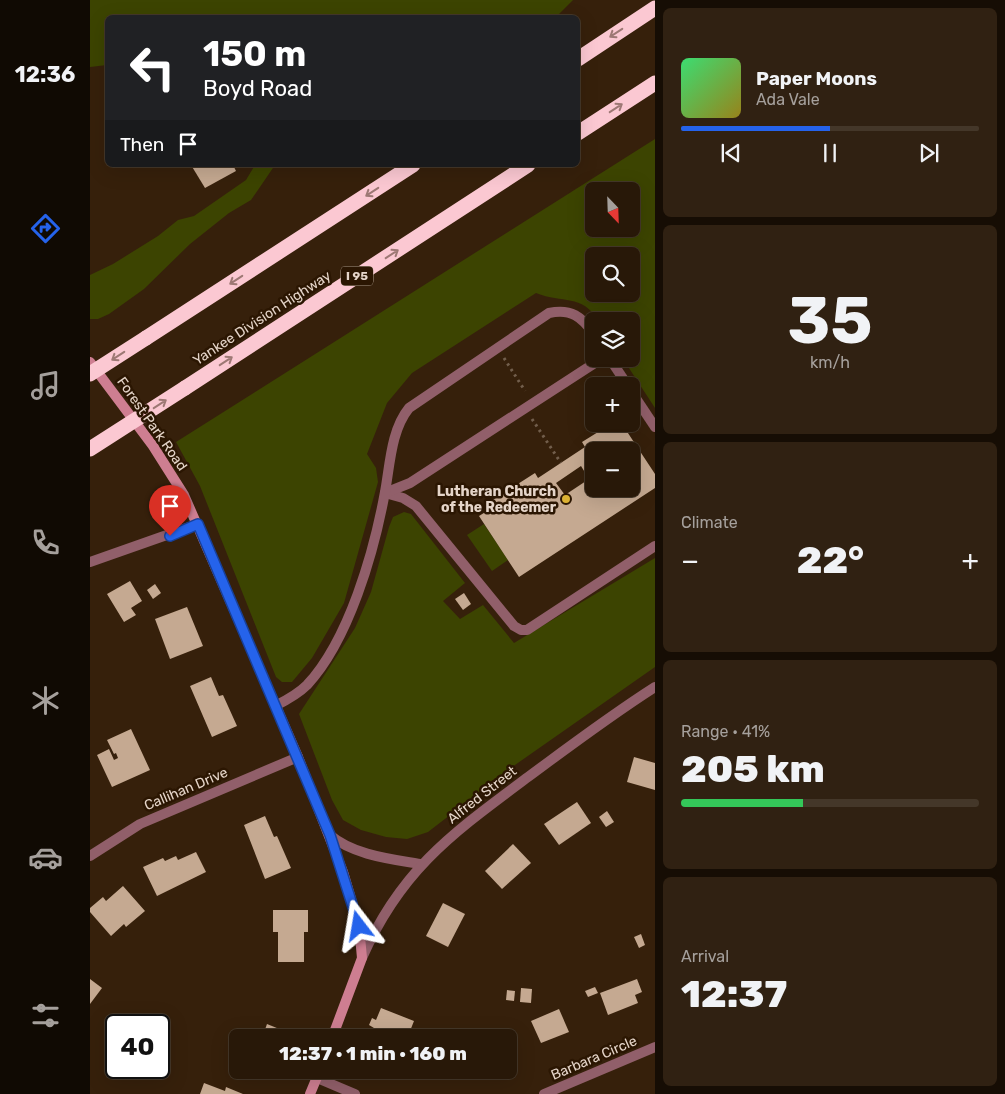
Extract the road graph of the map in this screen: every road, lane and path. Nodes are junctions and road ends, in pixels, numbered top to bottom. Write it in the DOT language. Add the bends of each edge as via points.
graph roads {
  1 [pos="655,8"];
  2 [pos="580,57"];
  3 [pos="655,83"];
  4 [pos="580,132"];
  5 [pos="410,167"];
  6 [pos="525,167"];
  7 [pos="585,323"];
  8 [pos="497,348"];
  9 [pos="90,362"];
  10 [pos="590,367"];
  11 [pos="90,374"];
  12 [pos="640,404"];
  13 [pos="529,406"];
  14 [pos="655,427"];
  15 [pos="90,449"];
  16 [pos="561,463"];
  17 [pos="385,493"];
  18 [pos="198,524"];
  19 [pos="655,546"];
  20 [pos="90,562"];
  21 [pos="655,687"];
  22 [pos="276,706"];
  23 [pos="298,757"];
  24 [pos="330,835"];
  25 [pos="90,856"];
  26 [pos="420,864"];
  27 [pos="362,958"];
  28 [pos="335,1029"];
  29 [pos="655,1047"];
  30 [pos="316,1079"];
  31 [pos="327,1079"];
  32 [pos="310,1094"];
  33 [pos="355,1094"];
  34 [pos="544,1094"];
  1 -- 2 [label="highway, one-way"];
  4 -- 3 [label="highway, one-way"];
  5 -- 11 [label="highway, one-way, bridge"];
  15 -- 6 [label="highway, Yankee Division Highway / I 95, one-way, bridge"];
  7 -- 8 [label="street" via="579,316 562,310 544,316"];
  8 -- 13 [label="path"];
  8 -- 17 [label="street" via="406,412 398,428"];
  9 -- 18 [label="street, Forest Park Road" via="153,446"];
  10 -- 13 [label="street"];
  12 -- 14 [label="street"];
  13 -- 16 [label="path"];
  13 -- 17 [label="street" via="410,482"];
  17 -- 19 [label="street" via="416,506 514,626 521,630 529,629"];
  17 -- 22 [label="street" via="356,600 340,634 308,684"];
  18 -- 20 [label="street"];
  18 -- 22 [label="street, Forest Park Road"];
  21 -- 26 [label="street, Alfred Street" via="579,739"];
  22 -- 23 [label="street, Forest Park Road"];
  23 -- 24 [label="street, Forest Park Road"];
  23 -- 25 [label="street, Callihan Drive" via="140,824"];
  24 -- 26 [label="street" via="369,853"];
  24 -- 27 [label="street, Forest Park Road" via="355,908"];
  26 -- 27 [label="street, Alfred Street" via="383,915"];
  27 -- 28 [label="street, Forest Park Road"];
  29 -- 34 [label="street, Barbara Circle"];
  30 -- 32 [label="street"];
  31 -- 33 [label="street"];
}
